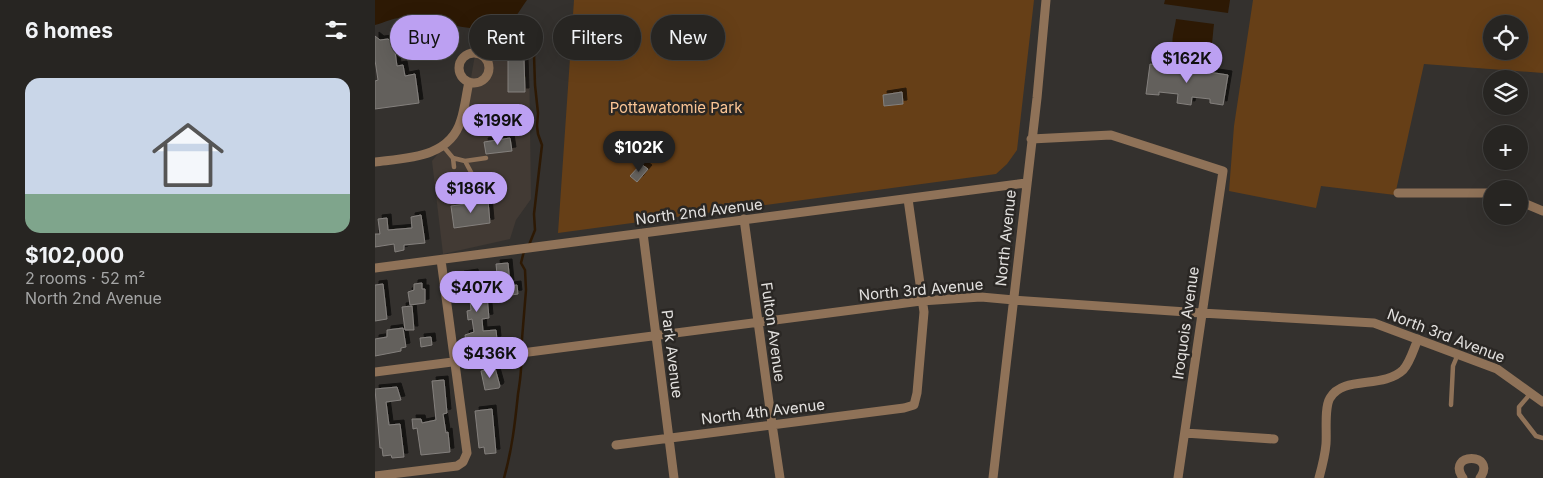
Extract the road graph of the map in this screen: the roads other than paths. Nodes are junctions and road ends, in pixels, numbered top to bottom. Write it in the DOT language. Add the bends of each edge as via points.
graph roads {
  1 [pos="1046,0"];
  2 [pos="469,82"];
  3 [pos="461,122"];
  4 [pos="481,126"];
  5 [pos="1031,139"];
  6 [pos="443,146"];
  7 [pos="453,158"];
  8 [pos="486,158"];
  9 [pos="465,161"];
  10 [pos="375,162"];
  11 [pos="454,167"];
  12 [pos="488,176"];
  13 [pos="1026,183"];
  14 [pos="1398,193"];
  15 [pos="1483,193"];
  16 [pos="908,199"];
  17 [pos="1528,205"];
  18 [pos="1543,211"];
  19 [pos="745,219"];
  20 [pos="643,232"];
  21 [pos="441,260"];
  22 [pos="375,268"];
  23 [pos="921,300"];
  24 [pos="1014,300"];
  25 [pos="1201,313"];
  26 [pos="758,322"];
  27 [pos="656,335"];
  28 [pos="1418,339"];
  29 [pos="1458,354"];
  30 [pos="455,361"];
  31 [pos="375,372"];
  32 [pos="1531,393"];
  33 [pos="1543,401"];
  34 [pos="1451,405"];
  35 [pos="771,424"];
  36 [pos="1185,433"];
  37 [pos="669,437"];
  38 [pos="1543,438"];
  39 [pos="1274,439"];
  40 [pos="615,445"];
  41 [pos="375,476"];
  42 [pos="674,478"];
  43 [pos="780,478"];
  44 [pos="993,478"];
  45 [pos="1178,478"];
  46 [pos="1319,478"];
  47 [pos="1463,478"];
  48 [pos="1480,478"];
  1 -- 5 [label="street, North Avenue"];
  2 -- 3 [label="street"];
  3 -- 4 [label="lane"];
  3 -- 6 [label="street"];
  5 -- 13 [label="street, North Avenue"];
  5 -- 25 [label="street, Iroquois Avenue" via="1111,135 1223,171"];
  6 -- 7 [label="lane"];
  6 -- 10 [label="street" via="425,156"];
  7 -- 9 [label="lane"];
  7 -- 11 [label="lane"];
  8 -- 9 [label="lane"];
  9 -- 12 [label="lane" via="477,178"];
  13 -- 16 [label="street, North 2nd Avenue"];
  13 -- 24 [label="street, North Avenue"];
  14 -- 15 [label="street"];
  16 -- 19 [label="street, North 2nd Avenue"];
  16 -- 23 [label="street"];
  17 -- 18 [label="street"];
  19 -- 20 [label="street, North 2nd Avenue"];
  19 -- 26 [label="street, Fulton Avenue"];
  20 -- 21 [label="street, North 2nd Avenue"];
  20 -- 27 [label="street, Park Avenue"];
  21 -- 22 [label="street, North 2nd Avenue"];
  21 -- 30 [label="street"];
  23 -- 24 [label="street, North 3rd Avenue" via="981,296"];
  23 -- 26 [label="street, North 3rd Avenue"];
  23 -- 35 [label="street, North 4th Avenue" via="924,312 914,405"];
  24 -- 25 [label="street, North 3rd Avenue"];
  24 -- 44 [label="street, North Avenue"];
  25 -- 28 [label="street, North 3rd Avenue" via="1374,323"];
  25 -- 36 [label="street, Iroquois Avenue"];
  26 -- 27 [label="street, North 3rd Avenue"];
  26 -- 35 [label="street, Fulton Avenue"];
  27 -- 30 [label="street, North 3rd Avenue"];
  27 -- 37 [label="street, Park Avenue"];
  28 -- 29 [label="street, North 3rd Avenue"];
  28 -- 46 [label="street" via="1403,370 1387,380 1342,386 1331,395"];
  29 -- 32 [label="street, North 3rd Avenue" via="1502,371"];
  29 -- 34 [label="lane" via="1453,366"];
  30 -- 31 [label="street, North 3rd Avenue"];
  30 -- 41 [label="street" via="467,452 463,462 457,466"];
  32 -- 33 [label="street, North 3rd Avenue"];
  32 -- 38 [label="lane" via="1519,407 1519,414 1536,436"];
  35 -- 37 [label="street, North 4th Avenue"];
  35 -- 43 [label="street, Fulton Avenue"];
  36 -- 39 [label="street"];
  36 -- 45 [label="street, Iroquois Avenue"];
  37 -- 40 [label="street, North 4th Avenue"];
  37 -- 42 [label="street, Park Avenue"];
  47 -- 48 [label="street" via="1460,466 1471,457 1483,465"];
}
